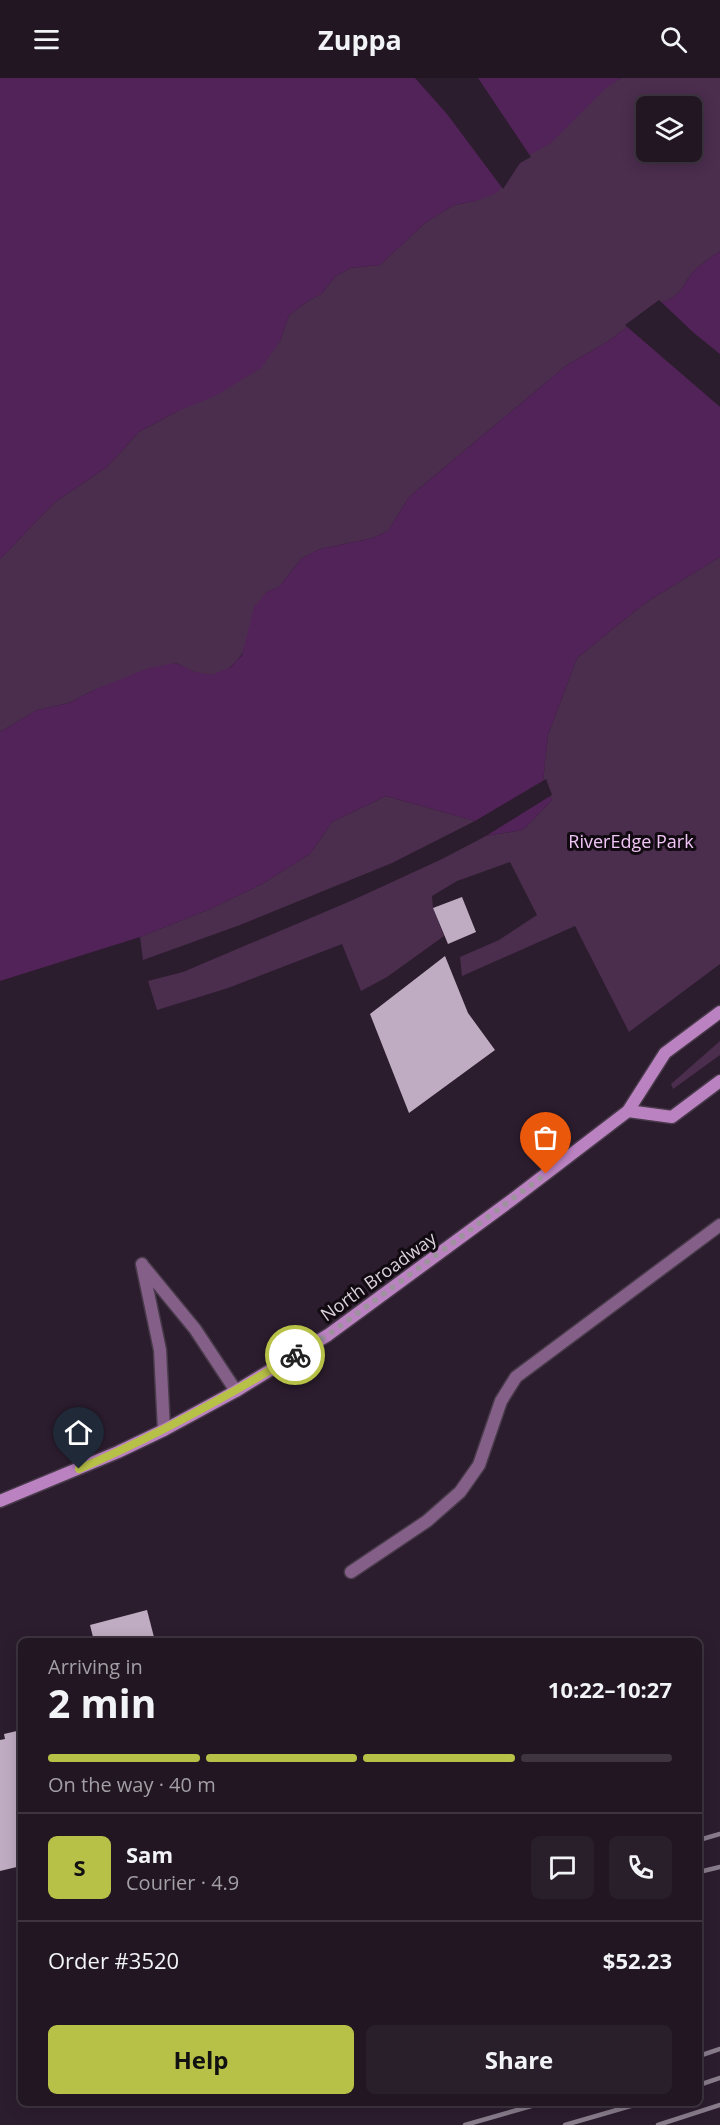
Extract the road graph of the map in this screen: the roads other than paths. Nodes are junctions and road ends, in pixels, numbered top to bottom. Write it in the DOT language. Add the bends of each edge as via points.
graph roads {
  1 [pos="720,1012"];
  2 [pos="720,1081"];
  3 [pos="628,1111"];
  4 [pos="720,1225"];
  5 [pos="237,1391"];
  6 [pos="164,1430"];
  7 [pos="0,1501"];
  8 [pos="351,1572"];
  1 -- 3 [label="main road, North Broadway" via="665,1053"];
  2 -- 3 [label="main road" via="672,1117"];
  3 -- 5 [label="main road, North Broadway" via="328,1335"];
  4 -- 8 [label="lane" via="516,1377 501,1401 479,1465 460,1492 427,1521"];
  5 -- 6 [label="main road, North Broadway"];
  5 -- 6 [label="lane" via="195,1329 142,1264 160,1350"];
  6 -- 7 [label="main road, North Broadway"];
}
